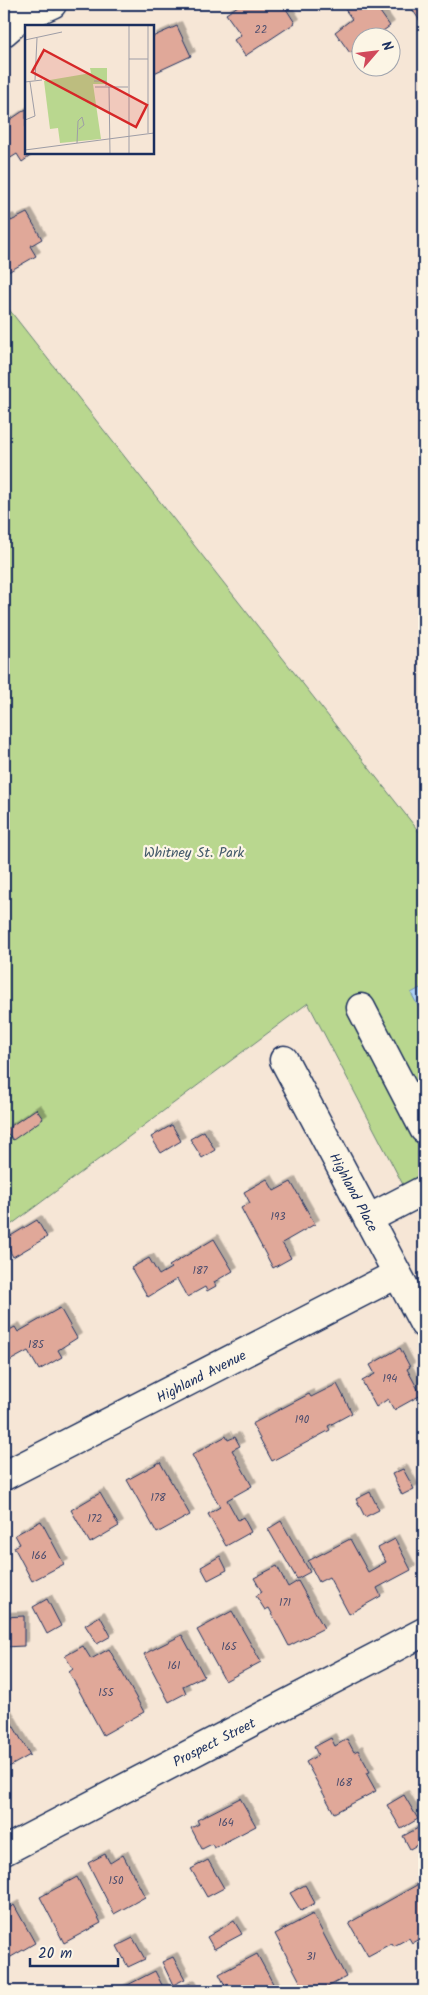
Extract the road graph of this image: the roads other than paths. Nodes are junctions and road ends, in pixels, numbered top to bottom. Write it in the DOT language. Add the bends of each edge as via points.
graph roads {
  1 [pos="52,4"];
  2 [pos="4,32"];
  3 [pos="362,1008"];
  4 [pos="284,1060"];
  5 [pos="424,1129"];
  6 [pos="424,1190"];
  7 [pos="368,1219"];
  8 [pos="397,1274"];
  9 [pos="424,1324"];
  10 [pos="4,1476"];
  11 [pos="424,1632"];
  12 [pos="4,1851"];
  1 -- 2 [label="street" via="19,19"];
  3 -- 5 [label="street"];
  4 -- 7 [label="street, Highland Place"];
  6 -- 7 [label="street"];
  7 -- 8 [label="street, Highland Place"];
  8 -- 9 [label="street, Highland Place"];
  8 -- 10 [label="street, Highland Avenue"];
  11 -- 12 [label="street, Prospect Street"];
}
